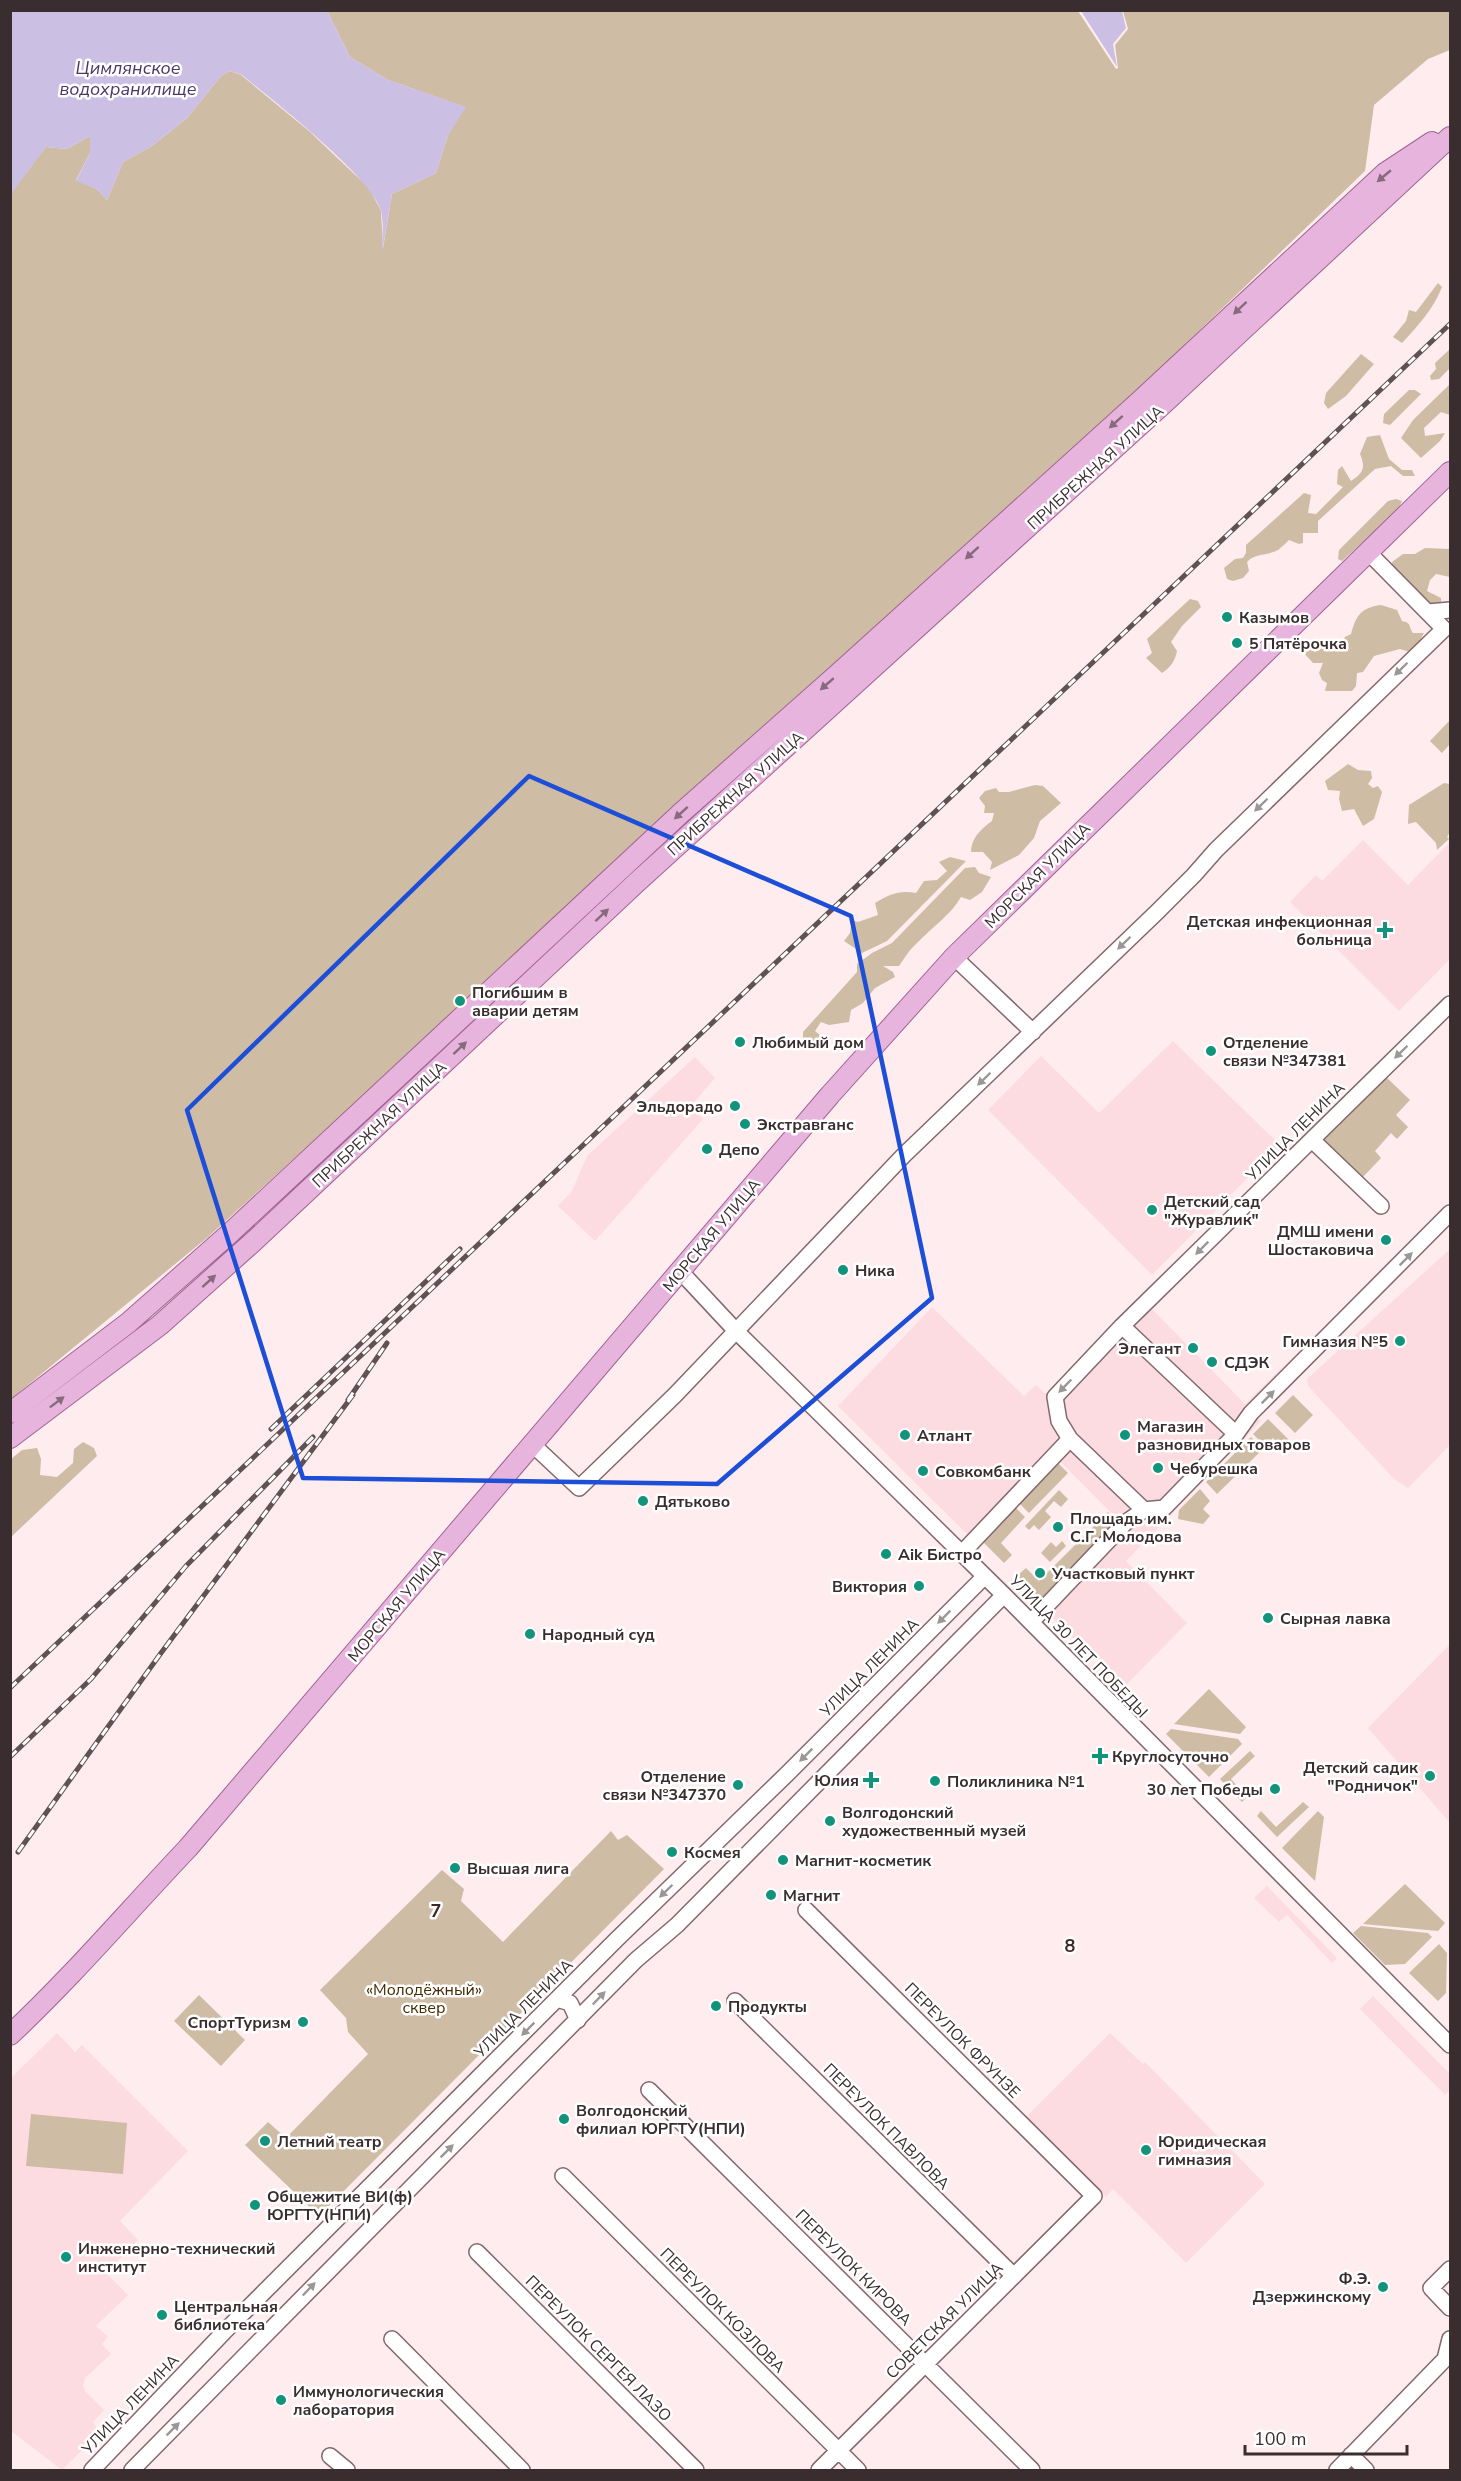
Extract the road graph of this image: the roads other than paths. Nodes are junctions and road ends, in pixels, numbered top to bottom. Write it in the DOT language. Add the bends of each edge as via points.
graph roads {
  1 [pos="1450,136"];
  2 [pos="1450,472"];
  3 [pos="1369,553"];
  4 [pos="1450,610"];
  5 [pos="1428,612"];
  6 [pos="954,957"];
  7 [pos="1448,1012"];
  8 [pos="1033,1032"];
  9 [pos="1312,1140"];
  10 [pos="1381,1206"];
  11 [pos="1450,1213"];
  12 [pos="681,1272"];
  13 [pos="1122,1326"];
  14 [pos="736,1331"];
  15 [pos="10,1413"];
  16 [pos="1236,1434"];
  17 [pos="10,1438"];
  18 [pos="1070,1439"];
  19 [pos="532,1444"];
  20 [pos="1144,1509"];
  21 [pos="961,1554"];
  22 [pos="985,1576"];
  23 [pos="1004,1595"];
  24 [pos="1031,1622"];
  25 [pos="806,1910"];
  26 [pos="557,1999"];
  27 [pos="735,2001"];
  28 [pos="578,2020"];
  29 [pos="10,2035"];
  30 [pos="1450,2045"];
  31 [pos="649,2090"];
  32 [pos="563,2176"];
  33 [pos="1094,2196"];
  34 [pos="477,2252"];
  35 [pos="1450,2269"];
  36 [pos="1010,2273"];
  37 [pos="1450,2308"];
  38 [pos="392,2339"];
  39 [pos="1450,2339"];
  40 [pos="1448,2362"];
  41 [pos="926,2364"];
  42 [pos="838,2451"];
  43 [pos="1351,2455"];
  44 [pos="330,2456"];
  45 [pos="92,2470"];
  46 [pos="132,2470"];
  47 [pos="346,2470"];
  48 [pos="522,2470"];
  49 [pos="696,2470"];
  50 [pos="819,2470"];
  51 [pos="858,2470"];
  52 [pos="1032,2470"];
  53 [pos="1337,2470"];
  54 [pos="1366,2470"];
  1 -- 15 [label="main road, ПРИБРЕЖНАЯ УЛИЦА, one-way" via="1428,143 1385,173 1147,394 681,813 229,1234 128,1323"];
  17 -- 1 [label="main road, ПРИБРЕЖНАЯ УЛИЦА, one-way" via="160,1325 254,1241 636,883 1164,404"];
  2 -- 3 [label="main road, МОРСКАЯ УЛИЦА"];
  3 -- 5 [label="street"];
  3 -- 6 [label="main road, МОРСКАЯ УЛИЦА"];
  4 -- 5 [label="street"];
  5 -- 8 [label="street, one-way" via="1444,628"];
  6 -- 8 [label="street"];
  6 -- 12 [label="main road, МОРСКАЯ УЛИЦА" via="830,1095"];
  7 -- 9 [label="street, УЛИЦА ЛЕНИНА, one-way"];
  8 -- 14 [label="street, one-way" via="904,1155"];
  9 -- 10 [label="street"];
  9 -- 13 [label="street, УЛИЦА ЛЕНИНА, one-way"];
  16 -- 11 [label="street, one-way" via="1251,1413"];
  12 -- 14 [label="street, УЛИЦА 30 ЛЕТ ПОБЕДЫ"];
  12 -- 19 [label="main road, МОРСКАЯ УЛИЦА"];
  13 -- 16 [label="street"];
  13 -- 18 [label="street, УЛИЦА ЛЕНИНА, one-way" via="1055,1397 1059,1420"];
  14 -- 19 [label="street" via="579,1488"];
  14 -- 21 [label="street, УЛИЦА 30 ЛЕТ ПОБЕДЫ"];
  16 -- 20 [label="street" via="1164,1508"];
  18 -- 20 [label="street"];
  18 -- 21 [label="street"];
  19 -- 29 [label="main road, МОРСКАЯ УЛИЦА" via="188,1848 74,1973"];
  20 -- 24 [label="street" via="1125,1523"];
  21 -- 22 [label="street, УЛИЦА 30 ЛЕТ ПОБЕДЫ"];
  22 -- 23 [label="street, УЛИЦА 30 ЛЕТ ПОБЕДЫ"];
  22 -- 26 [label="street, УЛИЦА ЛЕНИНА, one-way"];
  23 -- 24 [label="street, УЛИЦА 30 ЛЕТ ПОБЕДЫ"];
  28 -- 23 [label="street, one-way"];
  24 -- 30 [label="street, УЛИЦА 30 ЛЕТ ПОБЕДЫ"];
  25 -- 33 [label="street, ПЕРЕУЛОК ФРУНЗЕ"];
  26 -- 28 [label="street" via="570,2003"];
  26 -- 45 [label="street, УЛИЦА ЛЕНИНА, one-way" via="224,2332"];
  27 -- 36 [label="street, ПЕРЕУЛОК ПАВЛОВА"];
  46 -- 28 [label="street, one-way"];
  31 -- 41 [label="street, ПЕРЕУЛОК КИРОВА"];
  32 -- 42 [label="street, ПЕРЕУЛОК КОЗЛОВА"];
  33 -- 36 [label="street, СОВЕТСКАЯ УЛИЦА"];
  34 -- 49 [label="street, ПЕРЕУЛОК СЕРГЕЯ ЛАЗО"];
  35 -- 37 [label="street" via="1431,2288"];
  36 -- 41 [label="street, СОВЕТСКАЯ УЛИЦА"];
  38 -- 48 [label="street"];
  39 -- 40 [label="street"];
  40 -- 43 [label="street" via="1431,2374"];
  41 -- 42 [label="street, СОВЕТСКАЯ УЛИЦА"];
  41 -- 52 [label="street, ПЕРЕУЛОК КИРОВА"];
  42 -- 50 [label="street, СОВЕТСКАЯ УЛИЦА"];
  42 -- 51 [label="street, ПЕРЕУЛОК КОЗЛОВА"];
  43 -- 53 [label="street"];
  43 -- 54 [label="street"];
  44 -- 47 [label="street"];
}
